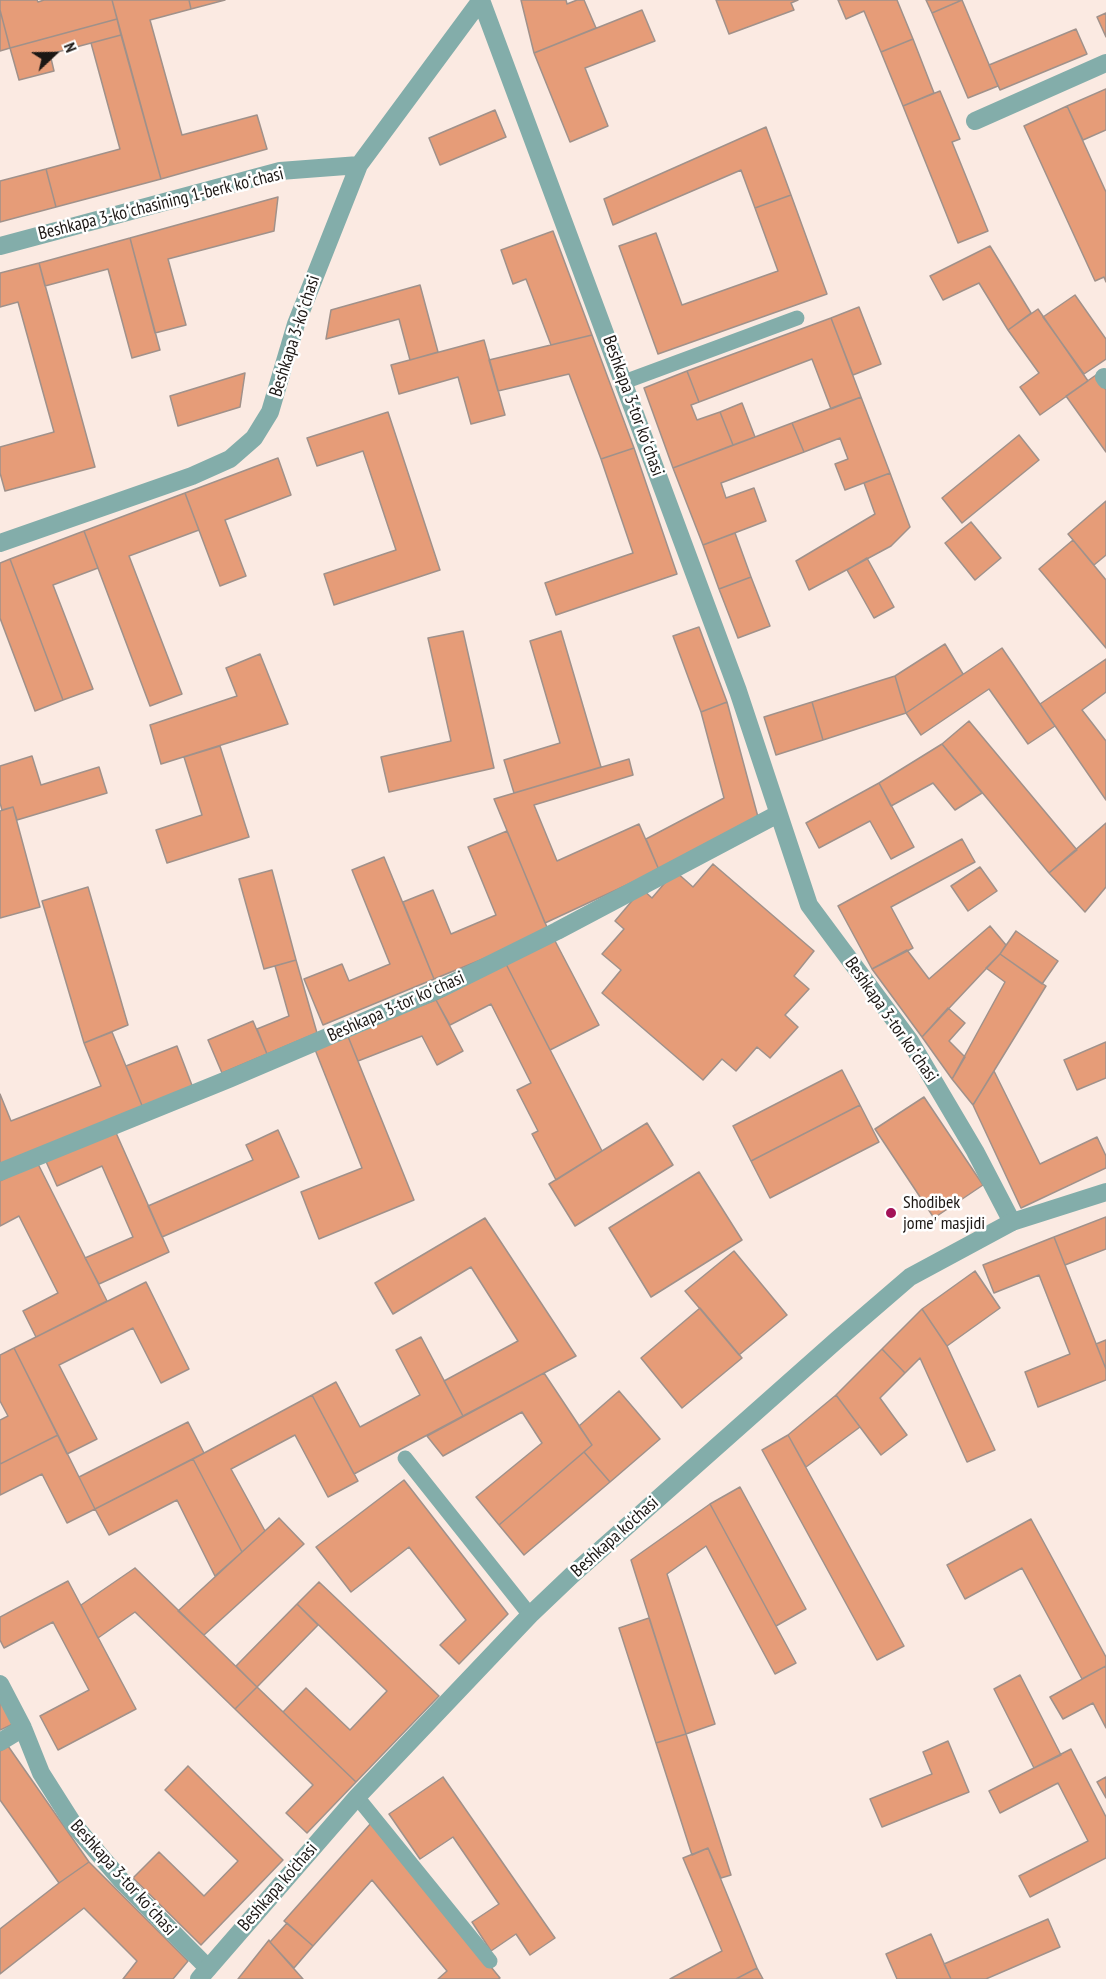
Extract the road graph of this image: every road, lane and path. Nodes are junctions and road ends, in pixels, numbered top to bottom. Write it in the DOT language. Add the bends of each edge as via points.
graph roads {
  1 [pos="481,0"];
  2 [pos="1106,63"];
  3 [pos="975,121"];
  4 [pos="359,165"];
  5 [pos="0,246"];
  6 [pos="797,318"];
  7 [pos="624,382"];
  8 [pos="0,543"];
  9 [pos="778,814"];
  10 [pos="0,1172"];
  11 [pos="1106,1192"];
  12 [pos="1012,1222"];
  13 [pos="405,1458"];
  14 [pos="530,1615"];
  15 [pos="0,1684"];
  16 [pos="23,1728"];
  17 [pos="0,1742"];
  18 [pos="357,1797"];
  19 [pos="490,1961"];
  20 [pos="203,1974"];
  1 -- 4 [label="street, Beshkapa 3-koʻchasi"];
  1 -- 7 [label="street, Beshkapa 3-tor koʻchasi"];
  2 -- 3 [label="street"];
  4 -- 5 [label="street, Beshkapa 3-koʻchasining 1-berk koʻchasi" via="280,171"];
  4 -- 8 [label="street, Beshkapa 3-koʻchasi" via="296,324 270,412 254,438 230,459 192,476"];
  6 -- 7 [label="lane"];
  7 -- 9 [label="street, Beshkapa 3-tor koʻchasi" via="738,692"];
  9 -- 10 [label="street, Beshkapa 3-tor koʻchasi" via="441,988"];
  9 -- 12 [label="street, Beshkapa 3-tor koʻchasi" via="808,905 910,1041"];
  11 -- 12 [label="street, Beshkapa ko'chasi"];
  12 -- 14 [label="street, Beshkapa ko'chasi" via="910,1277"];
  13 -- 14 [label="lane"];
  14 -- 18 [label="street, Beshkapa ko'chasi"];
  15 -- 16 [label="street, Beshkapa 3-tor koʻchasi"];
  16 -- 17 [label="street"];
  16 -- 20 [label="street, Beshkapa 3-tor koʻchasi" via="41,1773 74,1826"];
  18 -- 19 [label="lane"];
  18 -- 20 [label="street, Beshkapa ko'chasi"];
}
